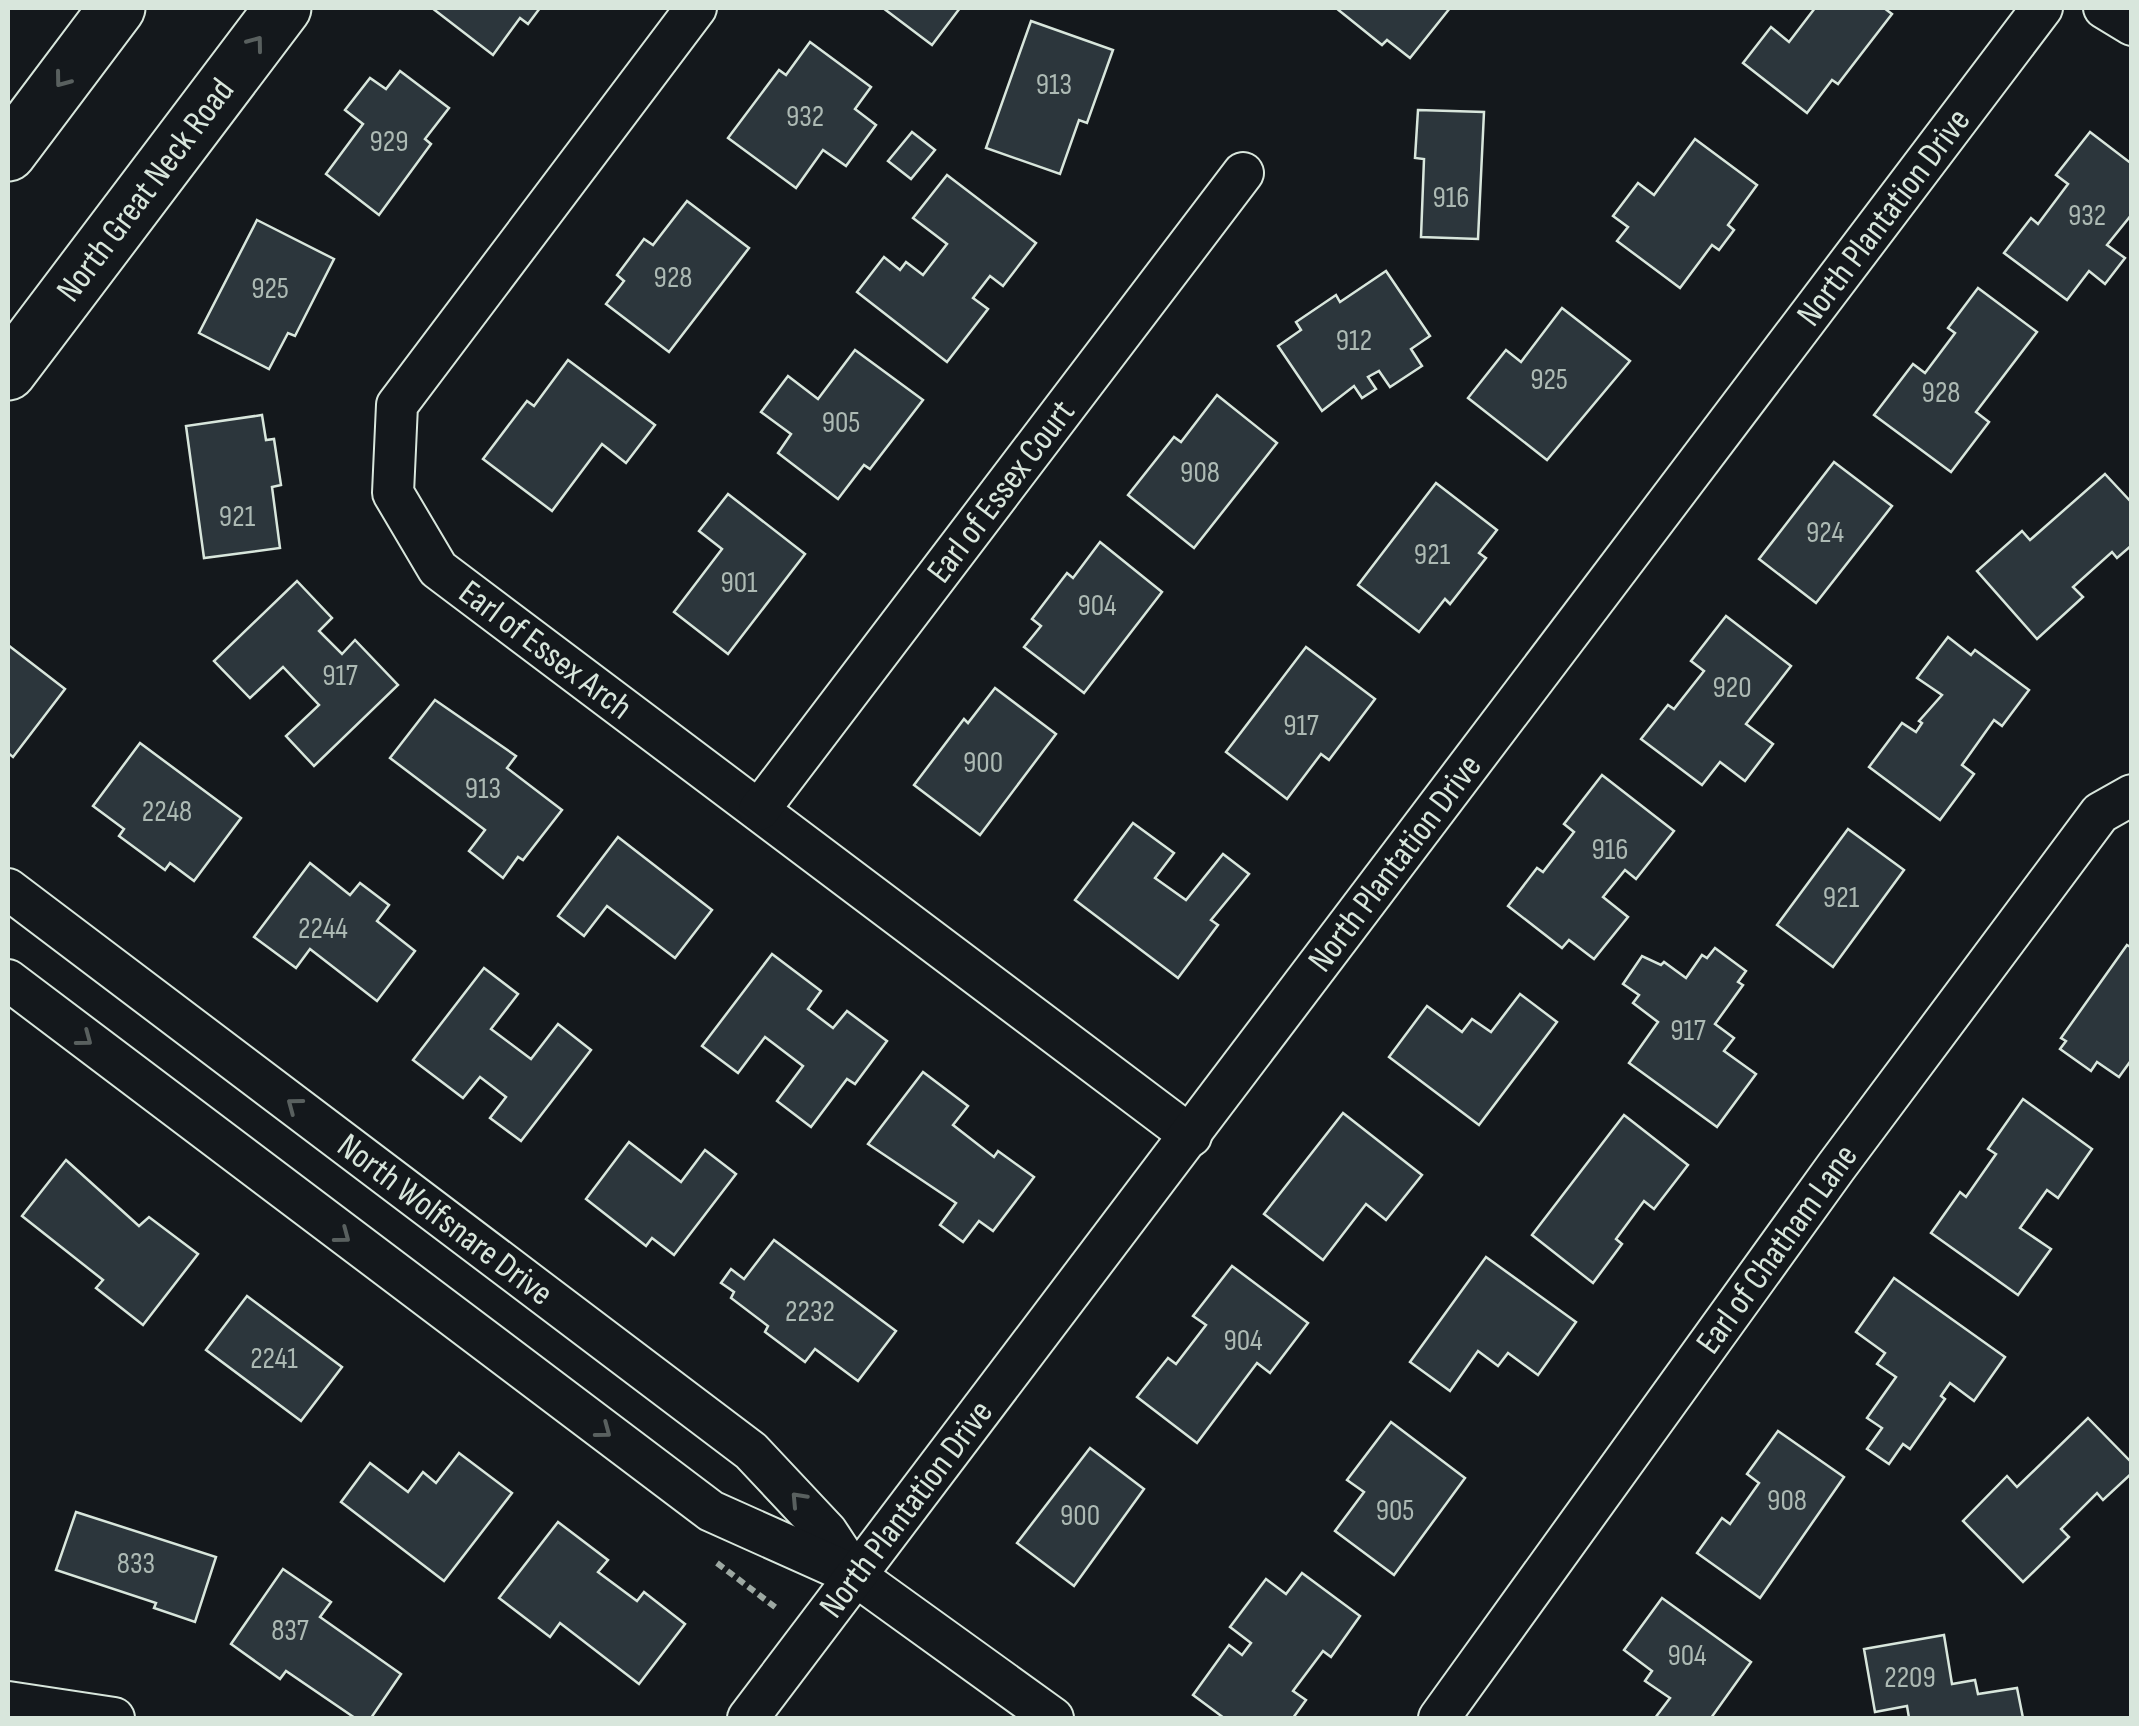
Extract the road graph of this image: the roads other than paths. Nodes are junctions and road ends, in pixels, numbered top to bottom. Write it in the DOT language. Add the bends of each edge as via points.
graph roads {
  1 [pos="117,8"];
  2 [pos="283,8"];
  3 [pos="696,8"];
  4 [pos="2042,8"];
  5 [pos="2104,8"];
  6 [pos="2132,25"];
  7 [pos="8,154"];
  8 [pos="1243,172"];
  9 [pos="8,372"];
  10 [pos="2132,794"];
  11 [pos="760,810"];
  12 [pos="8,890"];
  13 [pos="8,980"];
  14 [pos="1190,1136"];
  15 [pos="856,1576"];
  16 [pos="8,1702"];
  17 [pos="114,1718"];
  18 [pos="748,1718"];
  19 [pos="1053,1718"];
  20 [pos="1439,1718"];
  1 -- 7 [label="main road, one-way"];
  9 -- 2 [label="main road, North Great Neck Road, one-way"];
  3 -- 11 [label="street, Earl of Essex Arch" via="397,405 393,493 438,569"];
  4 -- 14 [label="street, North Plantation Drive"];
  5 -- 6 [label="street"];
  8 -- 11 [label="street, Earl of Essex Court"];
  10 -- 20 [label="street, Earl of Chatham Lane" via="2100,813 2054,874"];
  11 -- 14 [label="street, Earl of Essex Arch"];
  15 -- 12 [label="street, North Wolfsnare Drive, one-way" via="815,1518 751,1451"];
  13 -- 15 [label="street, North Wolfsnare Drive, one-way" via="711,1511"];
  14 -- 15 [label="street, North Plantation Drive"];
  15 -- 18 [label="street, North Plantation Drive"];
  15 -- 19 [label="street, North Wolfsnare Drive"];
  16 -- 17 [label="street"];
}
